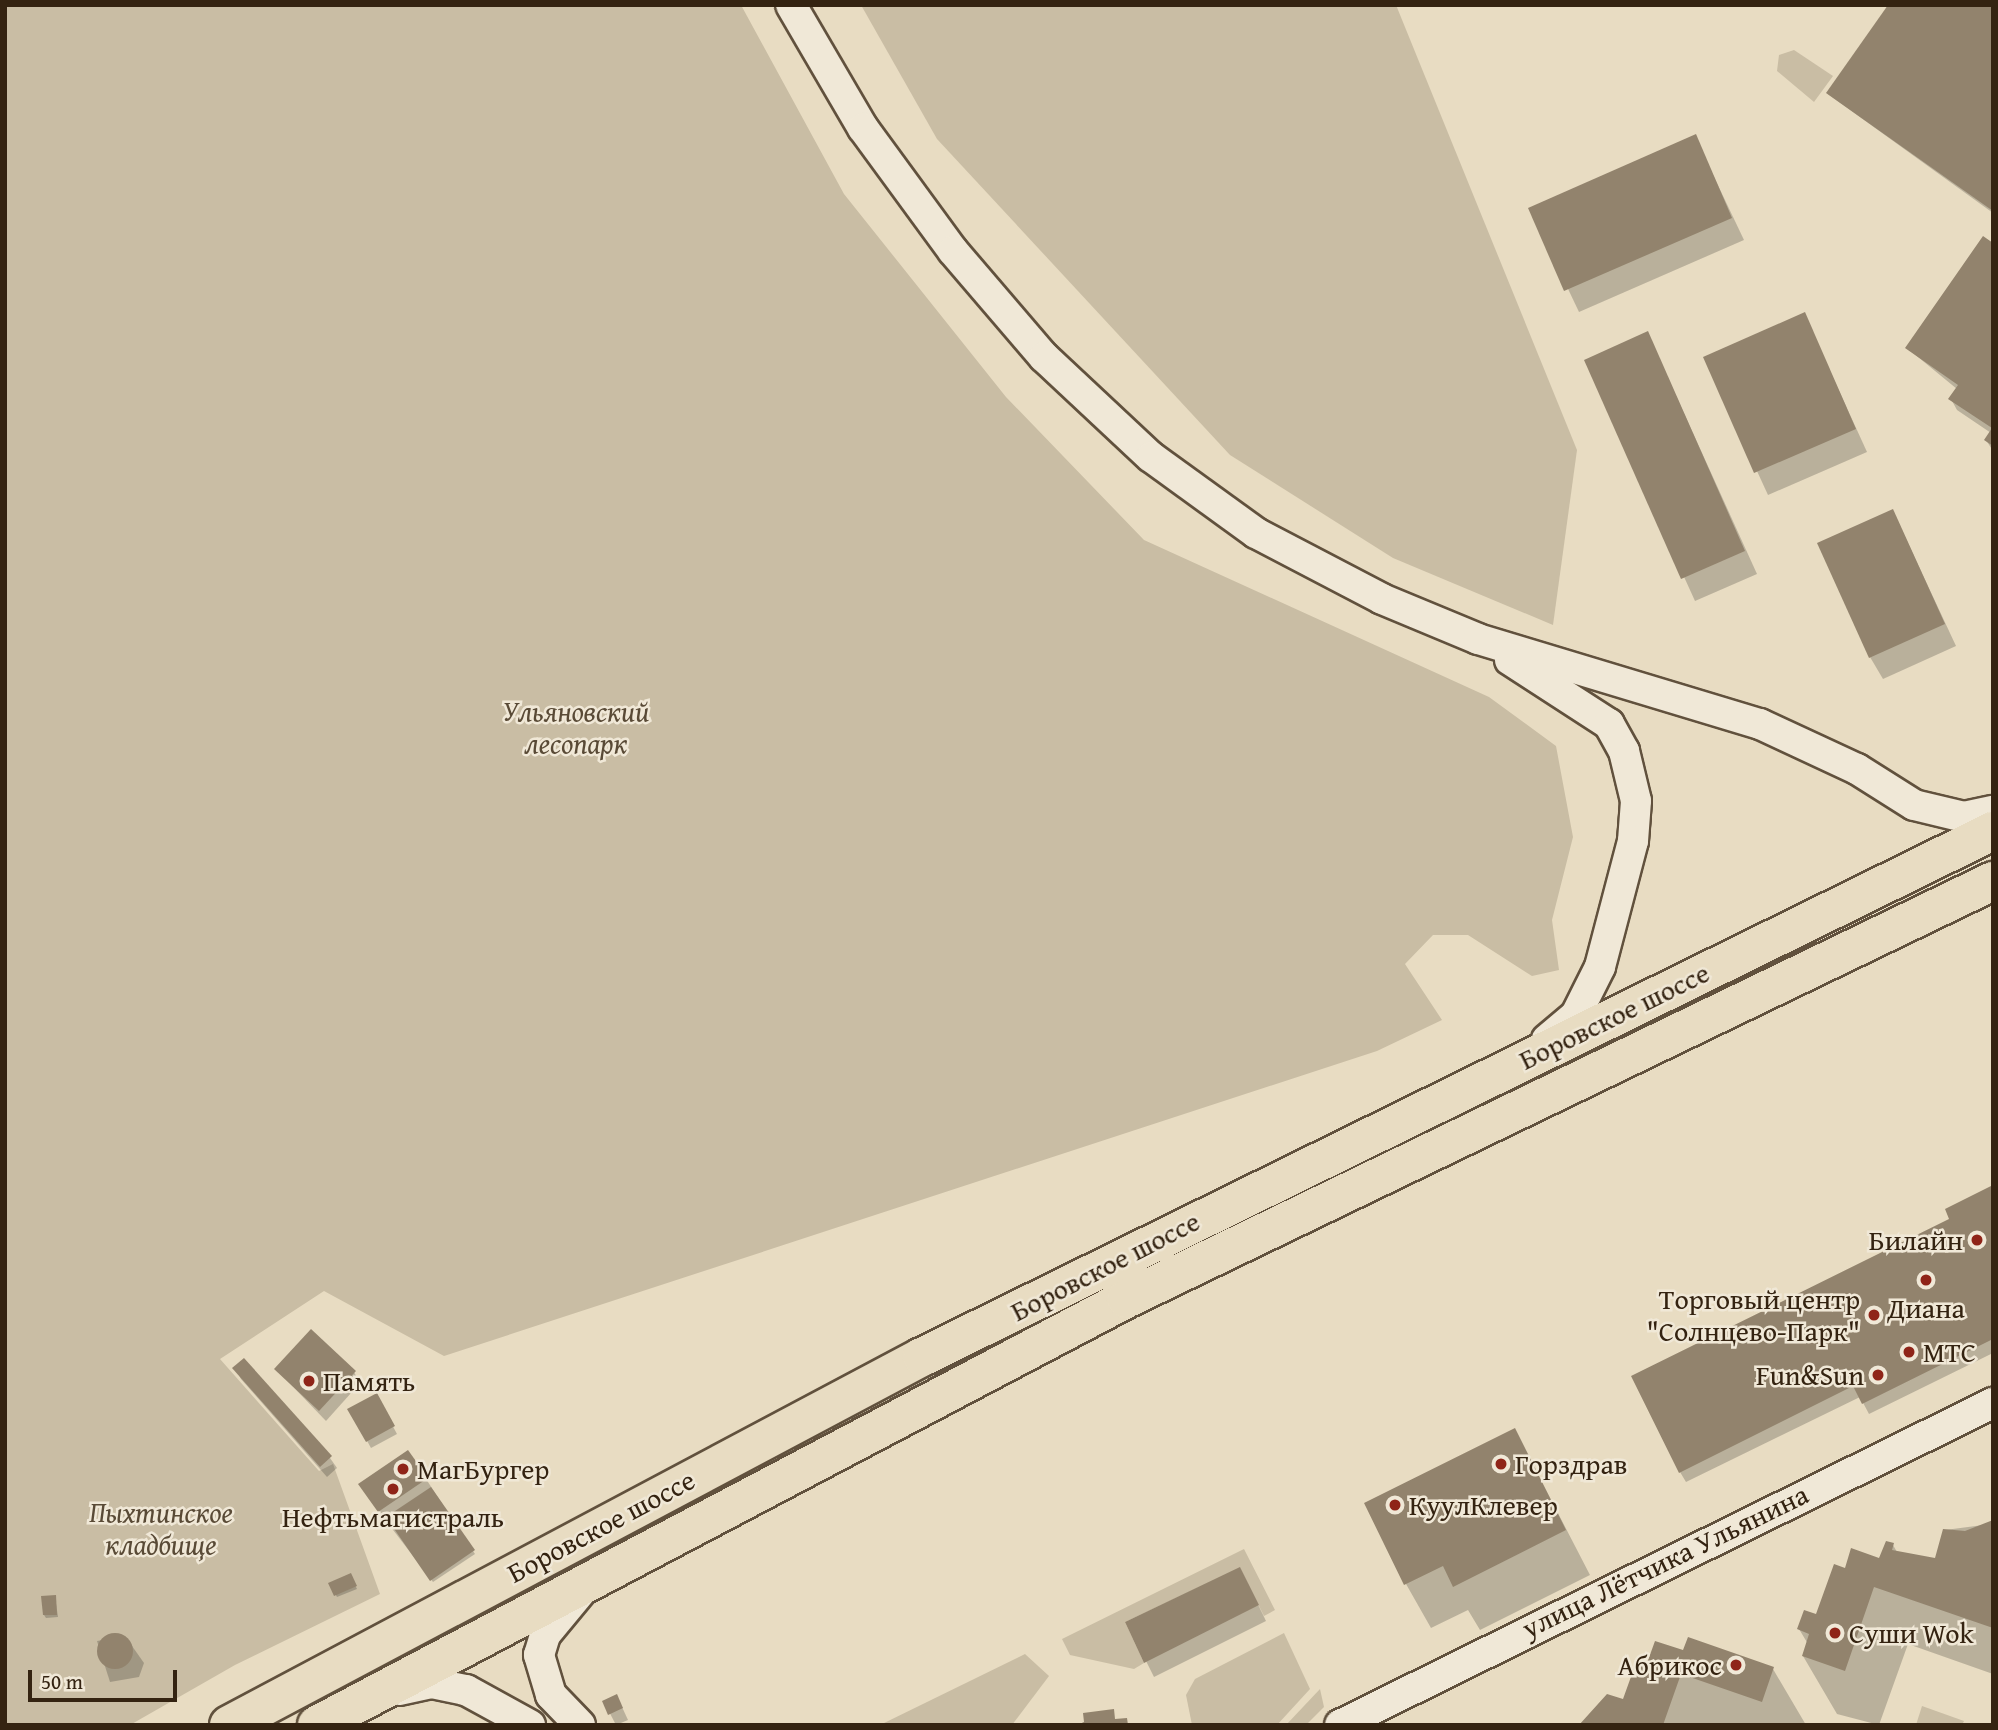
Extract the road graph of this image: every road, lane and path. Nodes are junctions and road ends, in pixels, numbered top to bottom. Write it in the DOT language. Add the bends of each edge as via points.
graph roads {
  1 [pos="791,5"];
  2 [pos="1478,639"];
  3 [pos="1993,811"];
  4 [pos="1993,831"];
  5 [pos="1993,881"];
  6 [pos="1523,1060"];
  7 [pos="1993,1403"];
  8 [pos="592,1578"];
  9 [pos="372,1696"];
  10 [pos="229,1725"];
  11 [pos="317,1725"];
  12 [pos="530,1725"];
  13 [pos="580,1725"];
  14 [pos="1340,1725"];
  1 -- 2 [label="street" via="863,128 953,251 1044,357 1151,457 1256,533 1382,599"];
  2 -- 3 [label="street" via="1760,724 1857,769 1914,805 1964,817"];
  2 -- 6 [label="street" via="1608,724 1623,751 1636,801 1633,841 1600,967 1576,1015"];
  4 -- 6 [label="main road, Боровское шоссе"];
  5 -- 8 [label="main road, Боровское шоссе" via="1126,1299"];
  6 -- 10 [label="main road, Боровское шоссе" via="922,1357"];
  7 -- 14 [label="street, улица Лётчика Ульянина"];
  8 -- 9 [label="main road, Боровское шоссе"];
  8 -- 13 [label="street" via="545,1635 539,1656 551,1695"];
  9 -- 11 [label="main road, Боровское шоссе"];
  9 -- 12 [label="street" via="432,1683 466,1690"];
}
